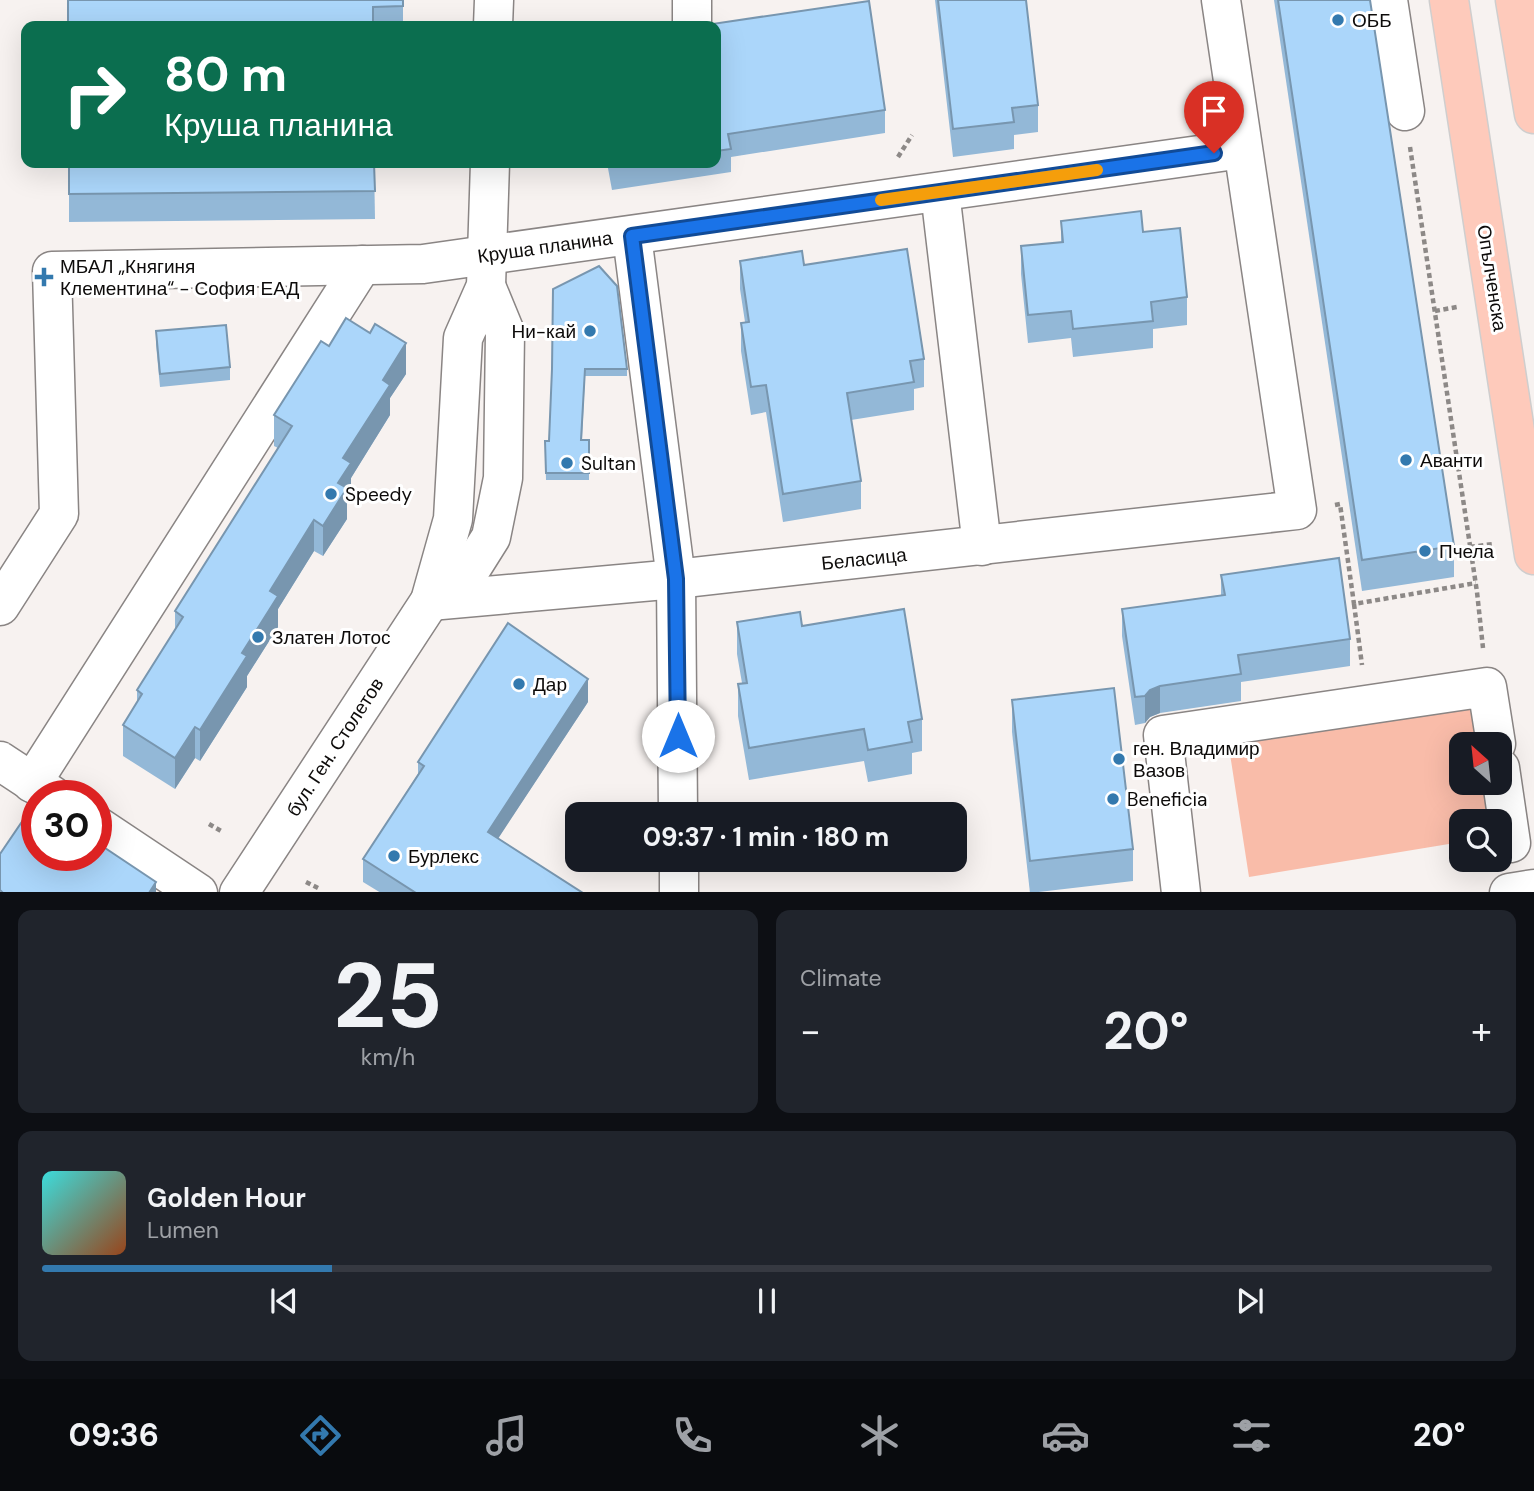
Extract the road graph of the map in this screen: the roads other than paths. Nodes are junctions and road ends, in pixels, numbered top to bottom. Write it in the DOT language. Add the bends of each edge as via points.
graph roads {
  1 [pos="494,0"];
  2 [pos="692,0"];
  3 [pos="1221,0"];
  4 [pos="1388,0"];
  5 [pos="1449,0"];
  6 [pos="1515,0"];
  7 [pos="493,21"];
  8 [pos="692,21"];
  9 [pos="1405,111"];
  10 [pos="1534,114"];
  11 [pos="1242,149"];
  12 [pos="490,168"];
  13 [pos="940,192"];
  14 [pos="632,236"];
  15 [pos="362,265"];
  16 [pos="487,271"];
  17 [pos="982,546"];
  18 [pos="1534,555"];
  19 [pos="676,579"];
  20 [pos="430,601"];
  21 [pos="0,606"];
  22 [pos="1494,732"];
  23 [pos="0,761"];
  24 [pos="28,780"];
  25 [pos="47,780"];
  26 [pos="678,802"];
  27 [pos="112,836"];
  28 [pos="679,872"];
  29 [pos="198,892"];
  30 [pos="239,892"];
  31 [pos="679,892"];
  32 [pos="1181,892"];
  1 -- 7 [label="street"];
  2 -- 8 [label="street"];
  3 -- 11 [label="street"];
  4 -- 9 [label="street"];
  5 -- 18 [label="main road, Опълченска"];
  6 -- 10 [label="main road"];
  11 -- 13 [label="street, Круша планина"];
  11 -- 17 [label="street, Беласица" via="1297,510"];
  12 -- 16 [label="street, бул. Ген. Столетов"];
  13 -- 14 [label="street, Круша планина"];
  13 -- 17 [label="street"];
  14 -- 16 [label="street, Круша планина"];
  14 -- 19 [label="street"];
  15 -- 16 [label="street, Круша планина" via="423,264"];
  15 -- 21 [label="street, Круша планина" via="52,271 59,514"];
  15 -- 25 [label="street"];
  16 -- 20 [label="street, бул. Ген. Столетов" via="505,332 503,478 491,537 469,572"];
  17 -- 19 [label="street, Беласица"];
  19 -- 20 [label="street, Беласица"];
  19 -- 26 [label="street"];
  20 -- 30 [label="street, бул. Ген. Столетов"];
  22 -- 32 [label="street" via="1488,687 1163,735"];
  23 -- 24 [label="street"];
  27 -- 29 [label="street"];
  28 -- 31 [label="street"];
}
